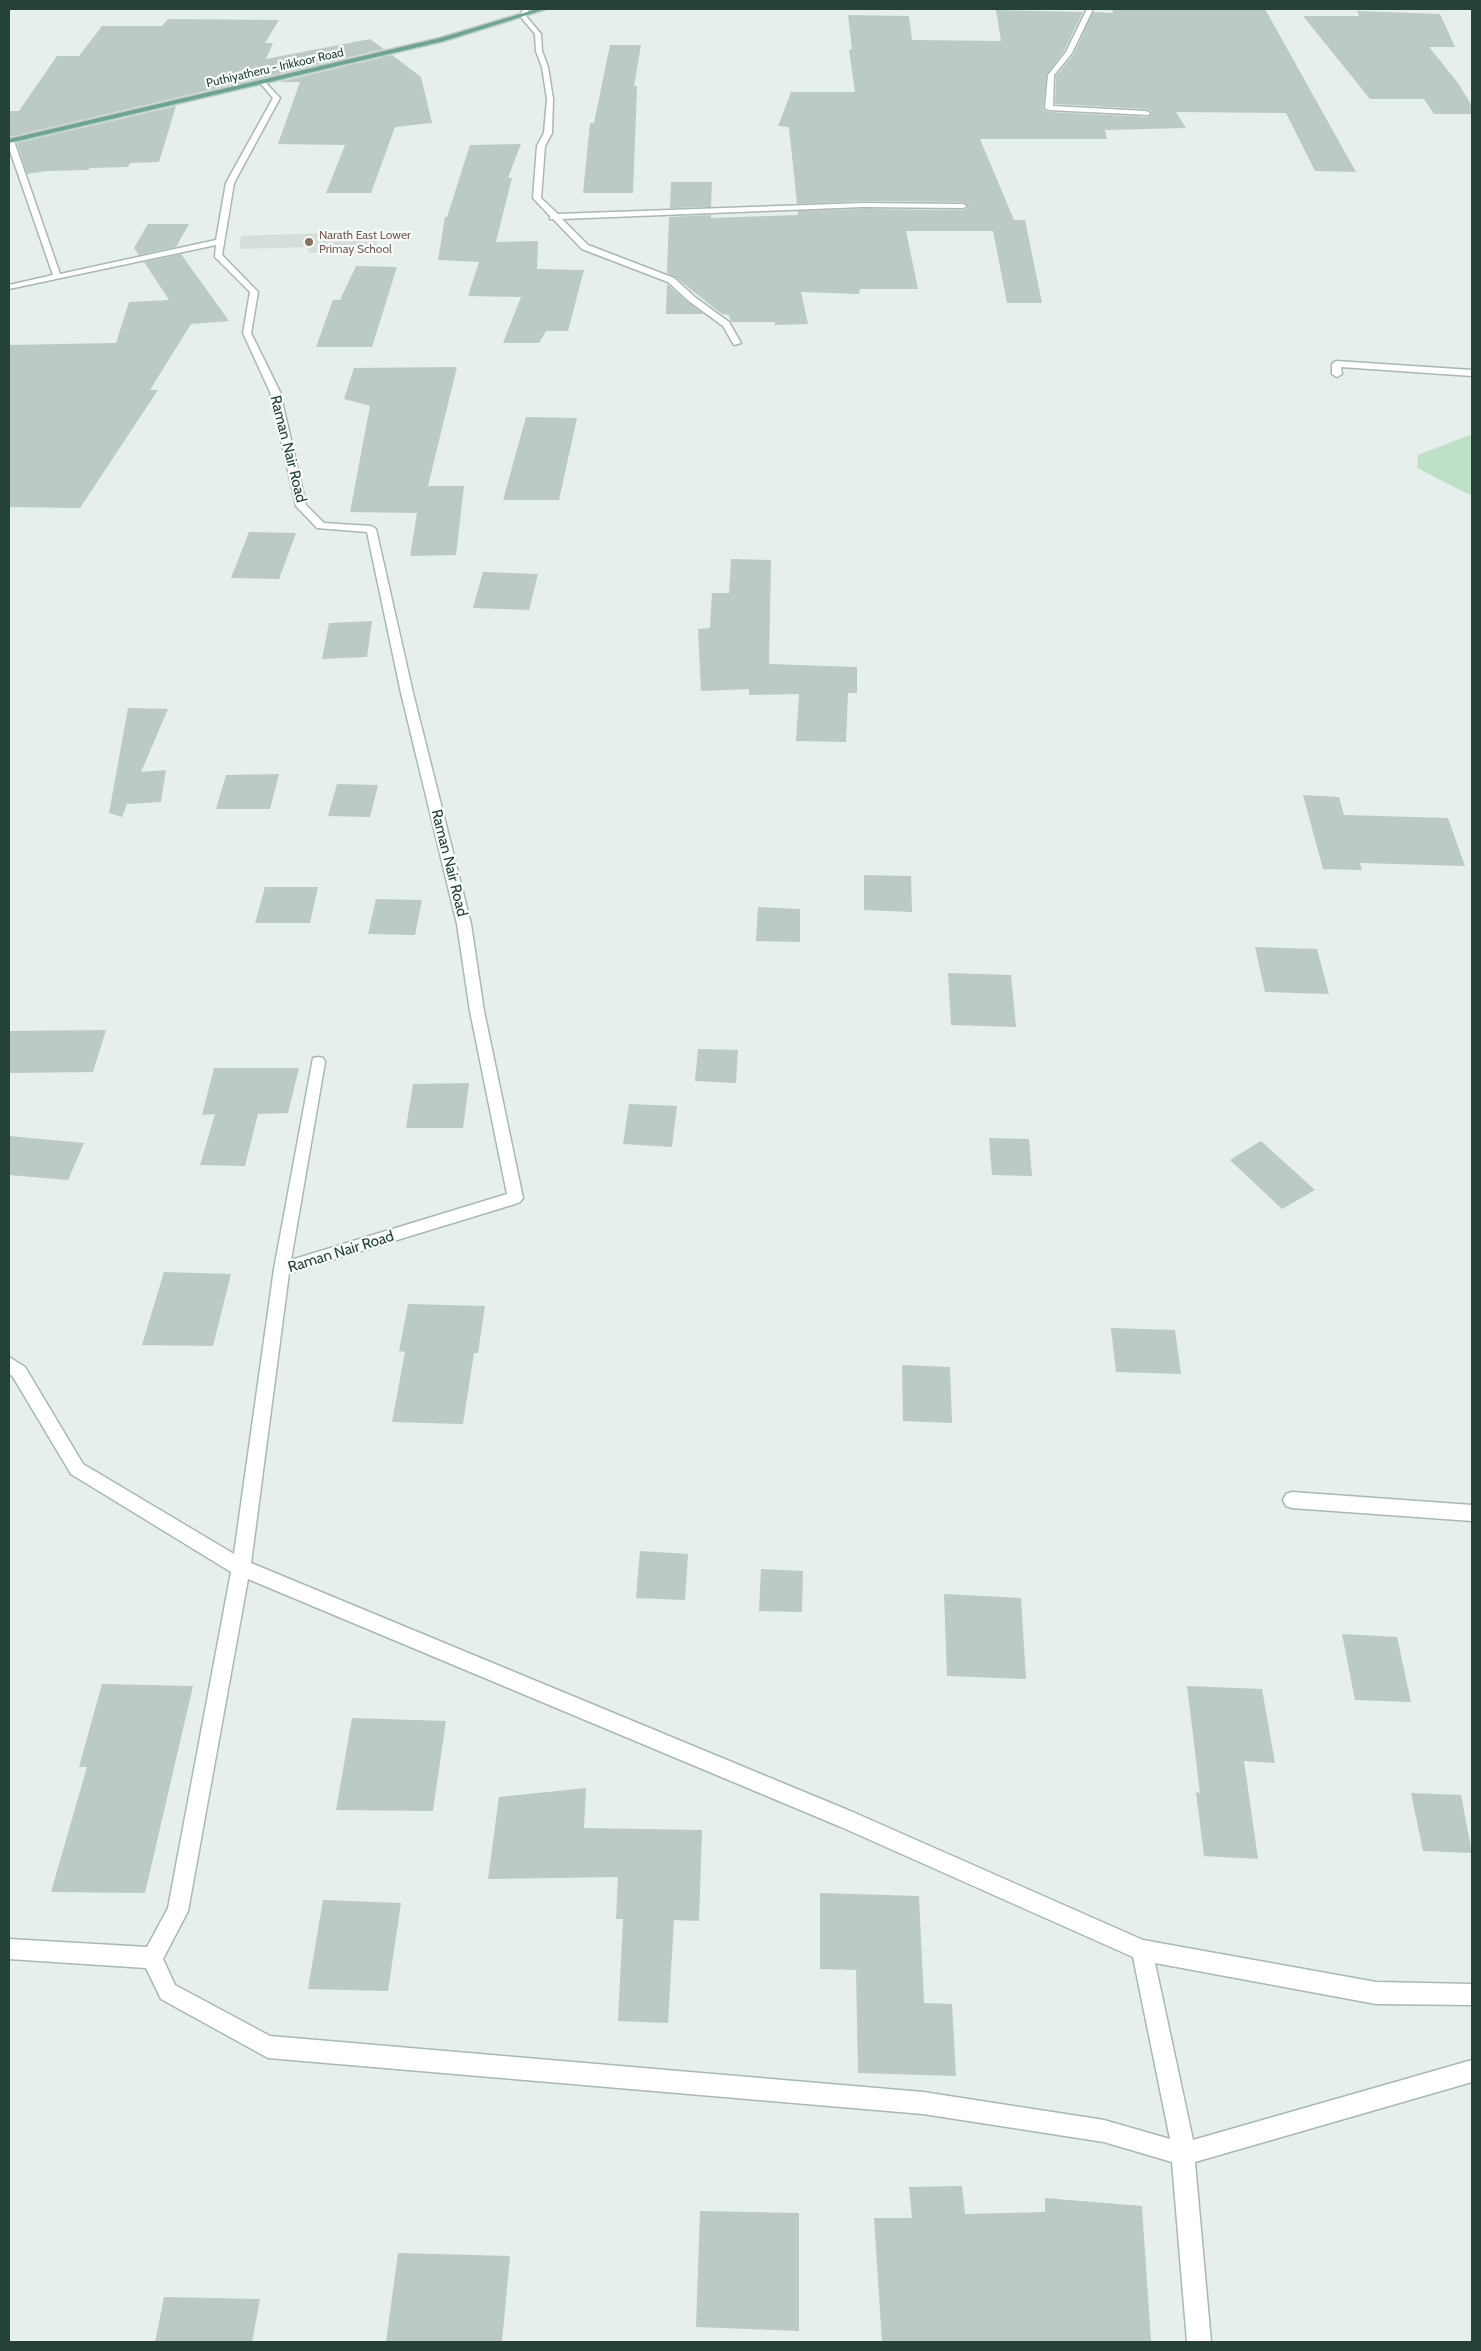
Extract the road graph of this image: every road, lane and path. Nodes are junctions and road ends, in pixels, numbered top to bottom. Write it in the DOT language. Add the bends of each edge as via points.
graph roads {
  1 [pos="543,9"];
  2 [pos="1090,9"];
  3 [pos="525,12"];
  4 [pos="264,82"];
  5 [pos="1146,113"];
  6 [pos="10,141"];
  7 [pos="963,206"];
  8 [pos="553,217"];
  9 [pos="220,242"];
  10 [pos="57,276"];
  11 [pos="9,287"];
  12 [pos="737,343"];
  13 [pos="1472,373"];
  14 [pos="1337,374"];
  15 [pos="318,1062"];
  16 [pos="282,1270"];
  17 [pos="9,1364"];
  18 [pos="1292,1500"];
  19 [pos="1472,1513"];
  20 [pos="241,1568"];
  21 [pos="9,1949"];
  22 [pos="1142,1950"];
  23 [pos="152,1958"];
  24 [pos="1472,1994"];
  25 [pos="1472,2071"];
  26 [pos="1183,2154"];
  27 [pos="1199,2342"];
  1 -- 3 [label="main road, Puthiyatheru - Irikkoor Road"];
  2 -- 5 [label="street" via="1069,53 1051,75 1049,108"];
  3 -- 4 [label="main road, Puthiyatheru - Irikkoor Road" via="442,40"];
  3 -- 8 [label="street" via="538,34 549,91 548,133 541,146 537,198"];
  4 -- 6 [label="main road, Puthiyatheru - Irikkoor Road"];
  4 -- 9 [label="street, Raman Nair Road" via="276,98 230,182"];
  6 -- 10 [label="street"];
  7 -- 8 [label="street" via="863,205"];
  8 -- 12 [label="street" via="585,247 671,280 726,324"];
  9 -- 10 [label="street"];
  9 -- 16 [label="street, Raman Nair Road" via="218,255 254,292 247,333 274,392 300,506 321,526 371,528 407,693 464,924 477,1010 516,1198"];
  10 -- 11 [label="street"];
  13 -- 14 [label="street" via="1336,364"];
  15 -- 16 [label="street"];
  16 -- 20 [label="street, Raman Nair Road"];
  17 -- 20 [label="street" via="19,1372 77,1469"];
  18 -- 19 [label="street"];
  20 -- 22 [label="street" via="839,1816"];
  20 -- 23 [label="street, Raman Nair Road" via="178,1911"];
  21 -- 23 [label="street"];
  22 -- 24 [label="street" via="1376,1993"];
  22 -- 26 [label="street"];
  23 -- 26 [label="street" via="168,1992 268,2047 923,2103 1104,2131"];
  25 -- 26 [label="street"];
  26 -- 27 [label="street"];
}
